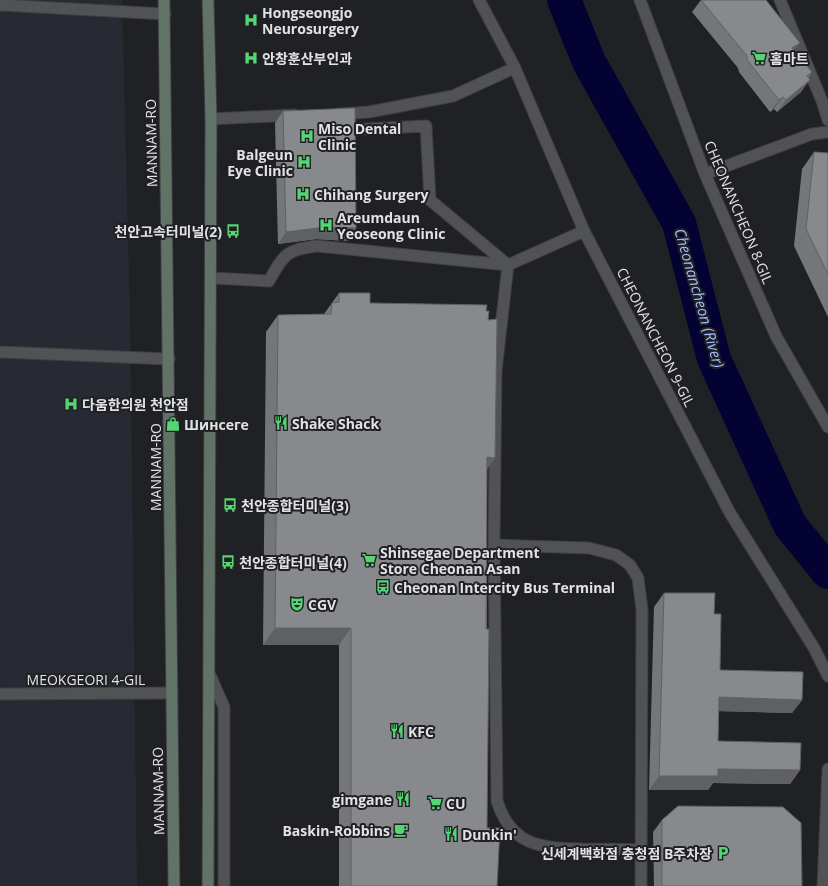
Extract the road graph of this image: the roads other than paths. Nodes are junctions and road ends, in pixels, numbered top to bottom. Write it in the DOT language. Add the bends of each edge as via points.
graph roads {
  1 [pos="164,0"];
  2 [pos="208,0"];
  3 [pos="480,0"];
  4 [pos="640,0"];
  5 [pos="780,0"];
  6 [pos="0,5"];
  7 [pos="164,14"];
  8 [pos="514,68"];
  9 [pos="330,114"];
  10 [pos="306,115"];
  11 [pos="211,119"];
  12 [pos="828,120"];
  13 [pos="365,129"];
  14 [pos="828,132"];
  15 [pos="705,174"];
  16 [pos="584,231"];
  17 [pos="508,265"];
  18 [pos="211,278"];
  19 [pos="0,352"];
  20 [pos="169,359"];
  21 [pos="828,428"];
  22 [pos="494,546"];
  23 [pos="210,675"];
  24 [pos="828,676"];
  25 [pos="172,693"];
  26 [pos="0,694"];
  27 [pos="828,769"];
  28 [pos="641,850"];
  29 [pos="174,886"];
  30 [pos="208,886"];
  31 [pos="224,886"];
  32 [pos="641,886"];
  33 [pos="824,886"];
  1 -- 7 [label="main road, MANNAM-RO"];
  2 -- 11 [label="main road"];
  3 -- 8 [label="street, CHEONANCHEON 9-GIL"];
  4 -- 15 [label="street, CHEONANCHEON 8-GIL"];
  5 -- 12 [label="street"];
  6 -- 7 [label="street"];
  7 -- 20 [label="main road, MANNAM-RO"];
  8 -- 9 [label="street" via="453,96 369,112"];
  8 -- 16 [label="street, CHEONANCHEON 9-GIL"];
  10 -- 11 [label="street"];
  11 -- 18 [label="main road"];
  13 -- 17 [label="street" via="426,126 430,200"];
  14 -- 15 [label="street" via="812,134"];
  15 -- 21 [label="street, CHEONANCHEON 8-GIL" via="776,336"];
  16 -- 17 [label="street"];
  16 -- 24 [label="street, CHEONANCHEON 9-GIL" via="730,513 814,648"];
  17 -- 18 [label="street" via="317,246 295,249 282,258 269,281"];
  17 -- 22 [label="street" via="496,371"];
  18 -- 23 [label="main road"];
  19 -- 20 [label="street"];
  20 -- 25 [label="main road, MANNAM-RO"];
  22 -- 28 [label="street" via="496,790 503,818 517,835 544,847"];
  22 -- 28 [label="street" via="589,548 607,551 630,565 638,578 642,610"];
  23 -- 30 [label="main road"];
  23 -- 31 [label="street" via="224,707"];
  25 -- 26 [label="street, MEOKGEORI 4-GIL"];
  25 -- 29 [label="main road, MANNAM-RO"];
  27 -- 33 [label="street"];
  28 -- 32 [label="street"];
}
